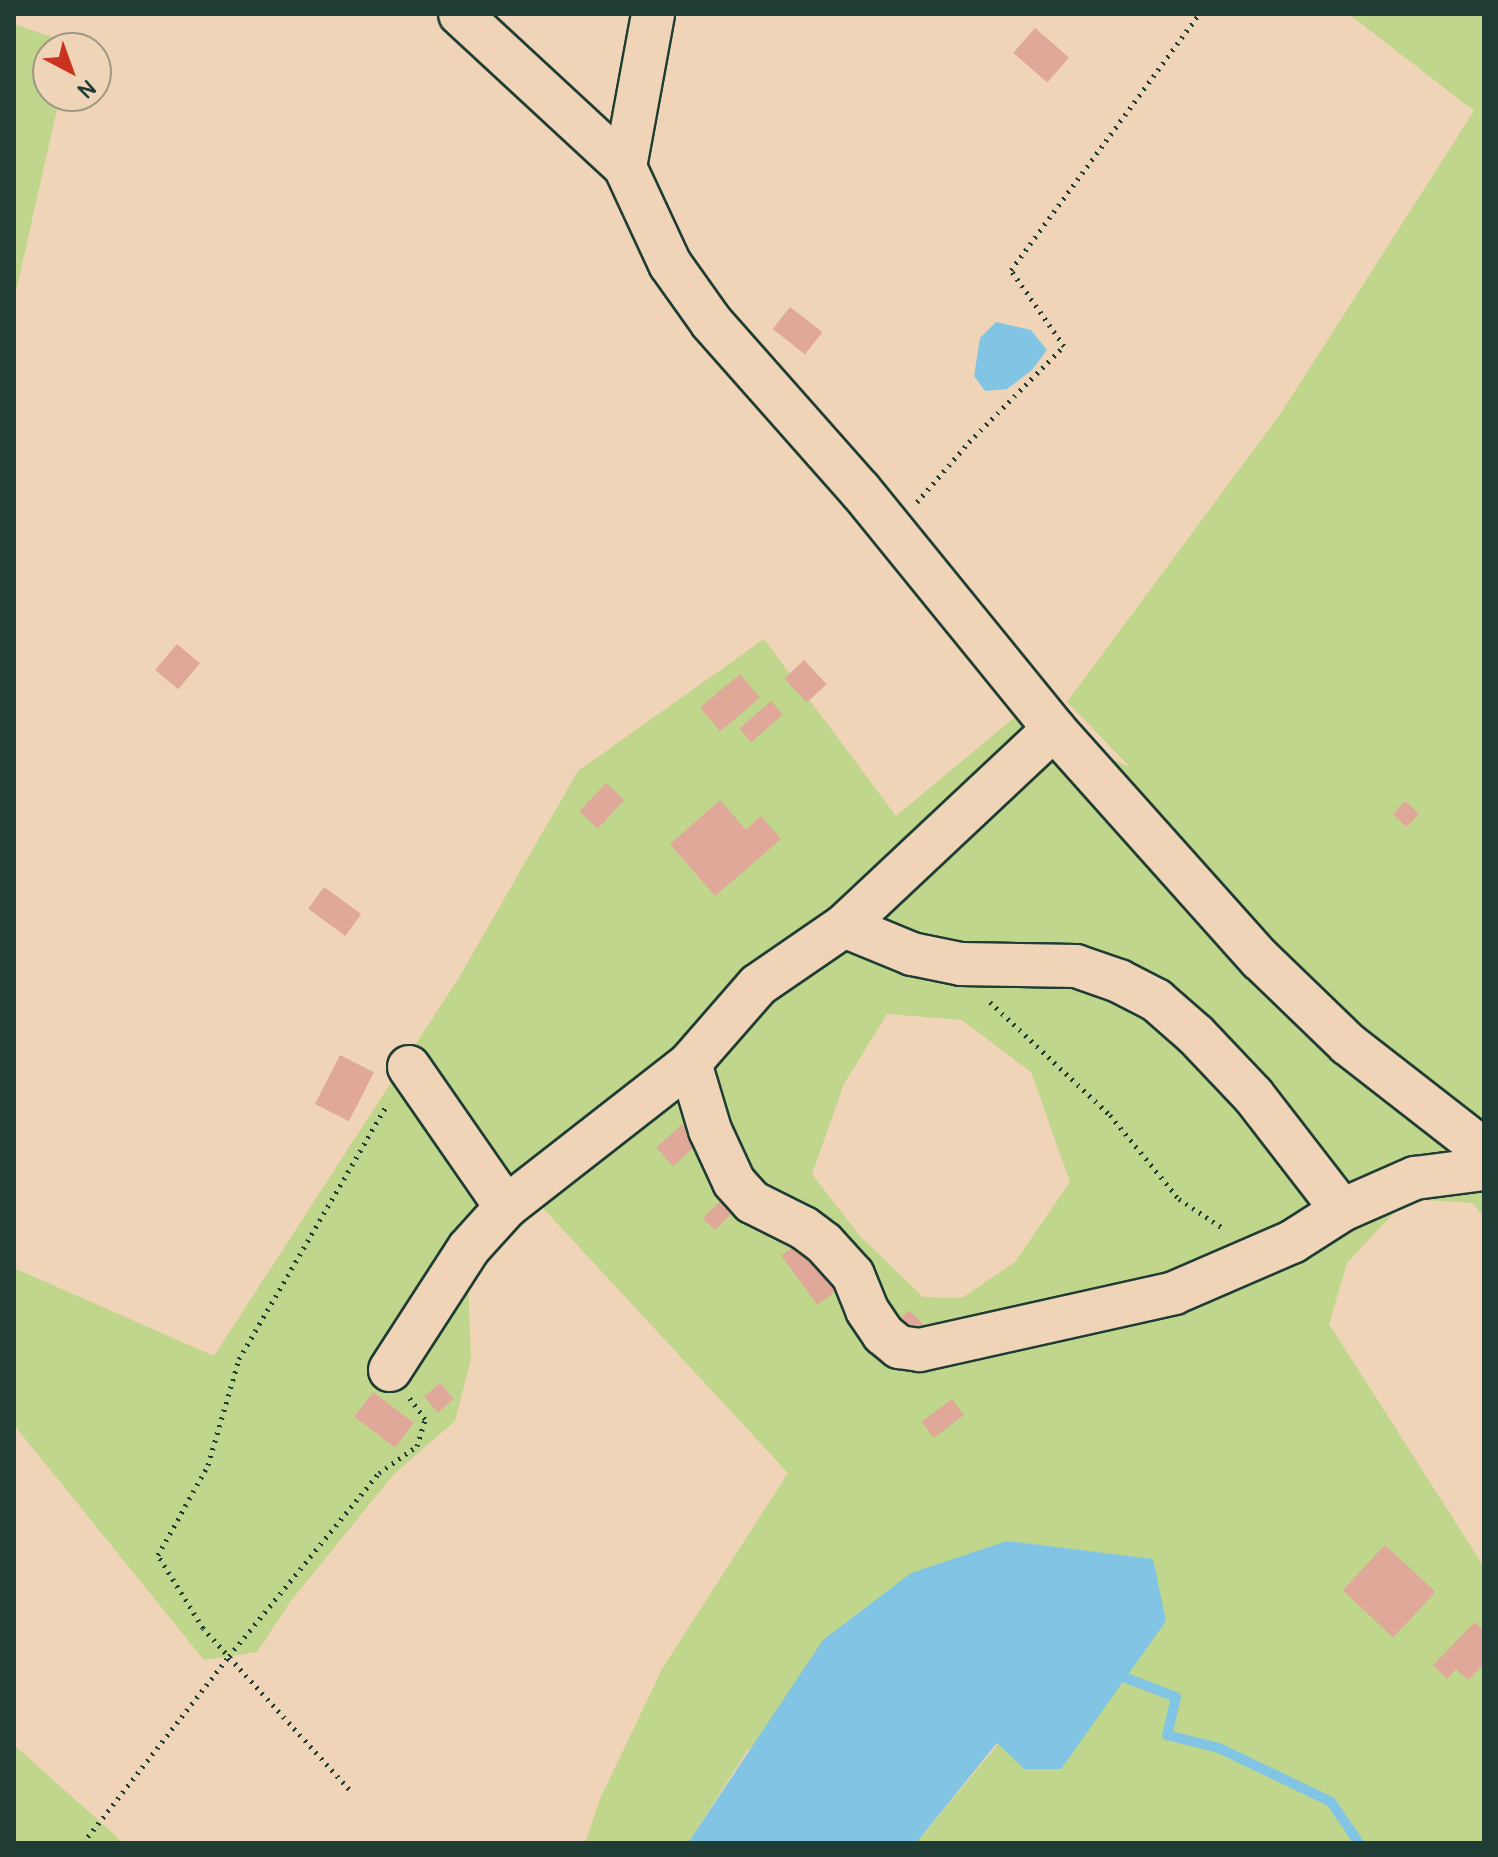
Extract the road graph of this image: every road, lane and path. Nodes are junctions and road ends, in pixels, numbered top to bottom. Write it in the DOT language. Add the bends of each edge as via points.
graph roads {
  1 [pos="460,14"];
  2 [pos="653,14"];
  3 [pos="1199,14"];
  4 [pos="625,167"];
  5 [pos="893,530"];
  6 [pos="1054,729"];
  7 [pos="844,926"];
  8 [pos="984,997"];
  9 [pos="690,1063"];
  10 [pos="409,1067"];
  11 [pos="1484,1150"];
  12 [pos="1484,1169"];
  13 [pos="506,1207"];
  14 [pos="1342,1210"];
  15 [pos="1264,1254"];
  16 [pos="390,1370"];
  17 [pos="229,1656"];
  18 [pos="349,1789"];
  19 [pos="83,1843"];
  1 -- 4 [label="street"];
  2 -- 4 [label="street"];
  3 -- 5 [label="path" via="1011,270 1064,346 969,442"];
  4 -- 5 [label="street" via="649,224 690,294"];
  5 -- 6 [label="street"];
  6 -- 7 [label="street"];
  6 -- 11 [label="street" via="1260,959 1348,1044"];
  7 -- 9 [label="street" via="758,985"];
  7 -- 14 [label="street" via="912,954 961,964 1076,966 1156,1000 1253,1095"];
  8 -- 15 [label="path" via="1110,1115 1179,1199"];
  9 -- 13 [label="street"];
  9 -- 15 [label="street" via="710,1130 734,1182 752,1202 824,1243 853,1275 883,1334 899,1347 920,1350 1110,1310 1174,1293"];
  10 -- 13 [label="street"];
  10 -- 17 [label="path" via="239,1359 208,1465 158,1555 203,1628"];
  12 -- 14 [label="street" via="1415,1178"];
  13 -- 16 [label="street" via="469,1248"];
  14 -- 15 [label="street"];
  16 -- 17 [label="path" via="425,1419 417,1446 379,1473"];
  17 -- 18 [label="path"];
  17 -- 19 [label="path"];
}
